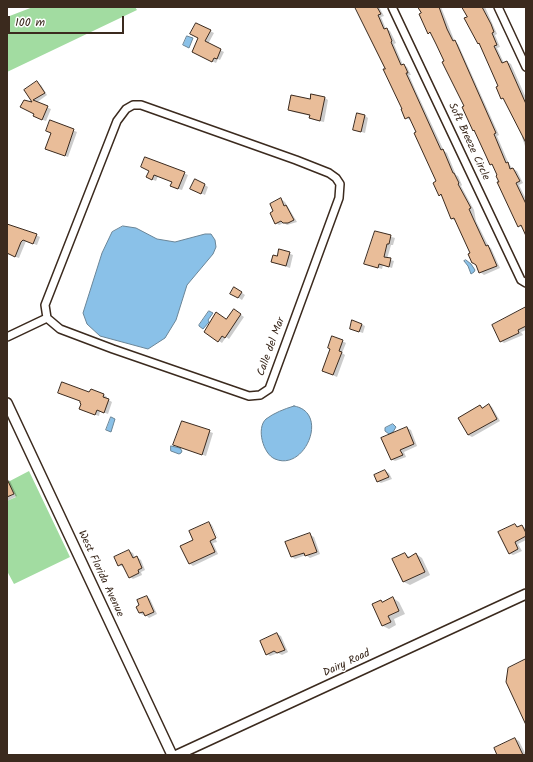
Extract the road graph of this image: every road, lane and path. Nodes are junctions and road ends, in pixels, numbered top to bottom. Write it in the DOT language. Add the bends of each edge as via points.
graph roads {
  1 [pos="392,7"];
  2 [pos="498,7"];
  3 [pos="526,67"];
  4 [pos="526,283"];
  5 [pos="47,318"];
  6 [pos="7,336"];
  7 [pos="7,403"];
  8 [pos="526,594"];
  9 [pos="172,755"];
  10 [pos="177,755"];
  1 -- 4 [label="street, Soft Breeze Circle" via="521,280"];
  2 -- 3 [label="street"];
  5 -- 5 [label="street, Calle del Mar" via="60,329 113,350 250,396 260,395 269,389 339,198 340,184 329,173 296,160 140,105 133,105 126,109 117,121 45,305"];
  5 -- 6 [label="street"];
  7 -- 9 [label="street, West Florida Avenue"];
  8 -- 10 [label="street, Dairy Road"];
}
